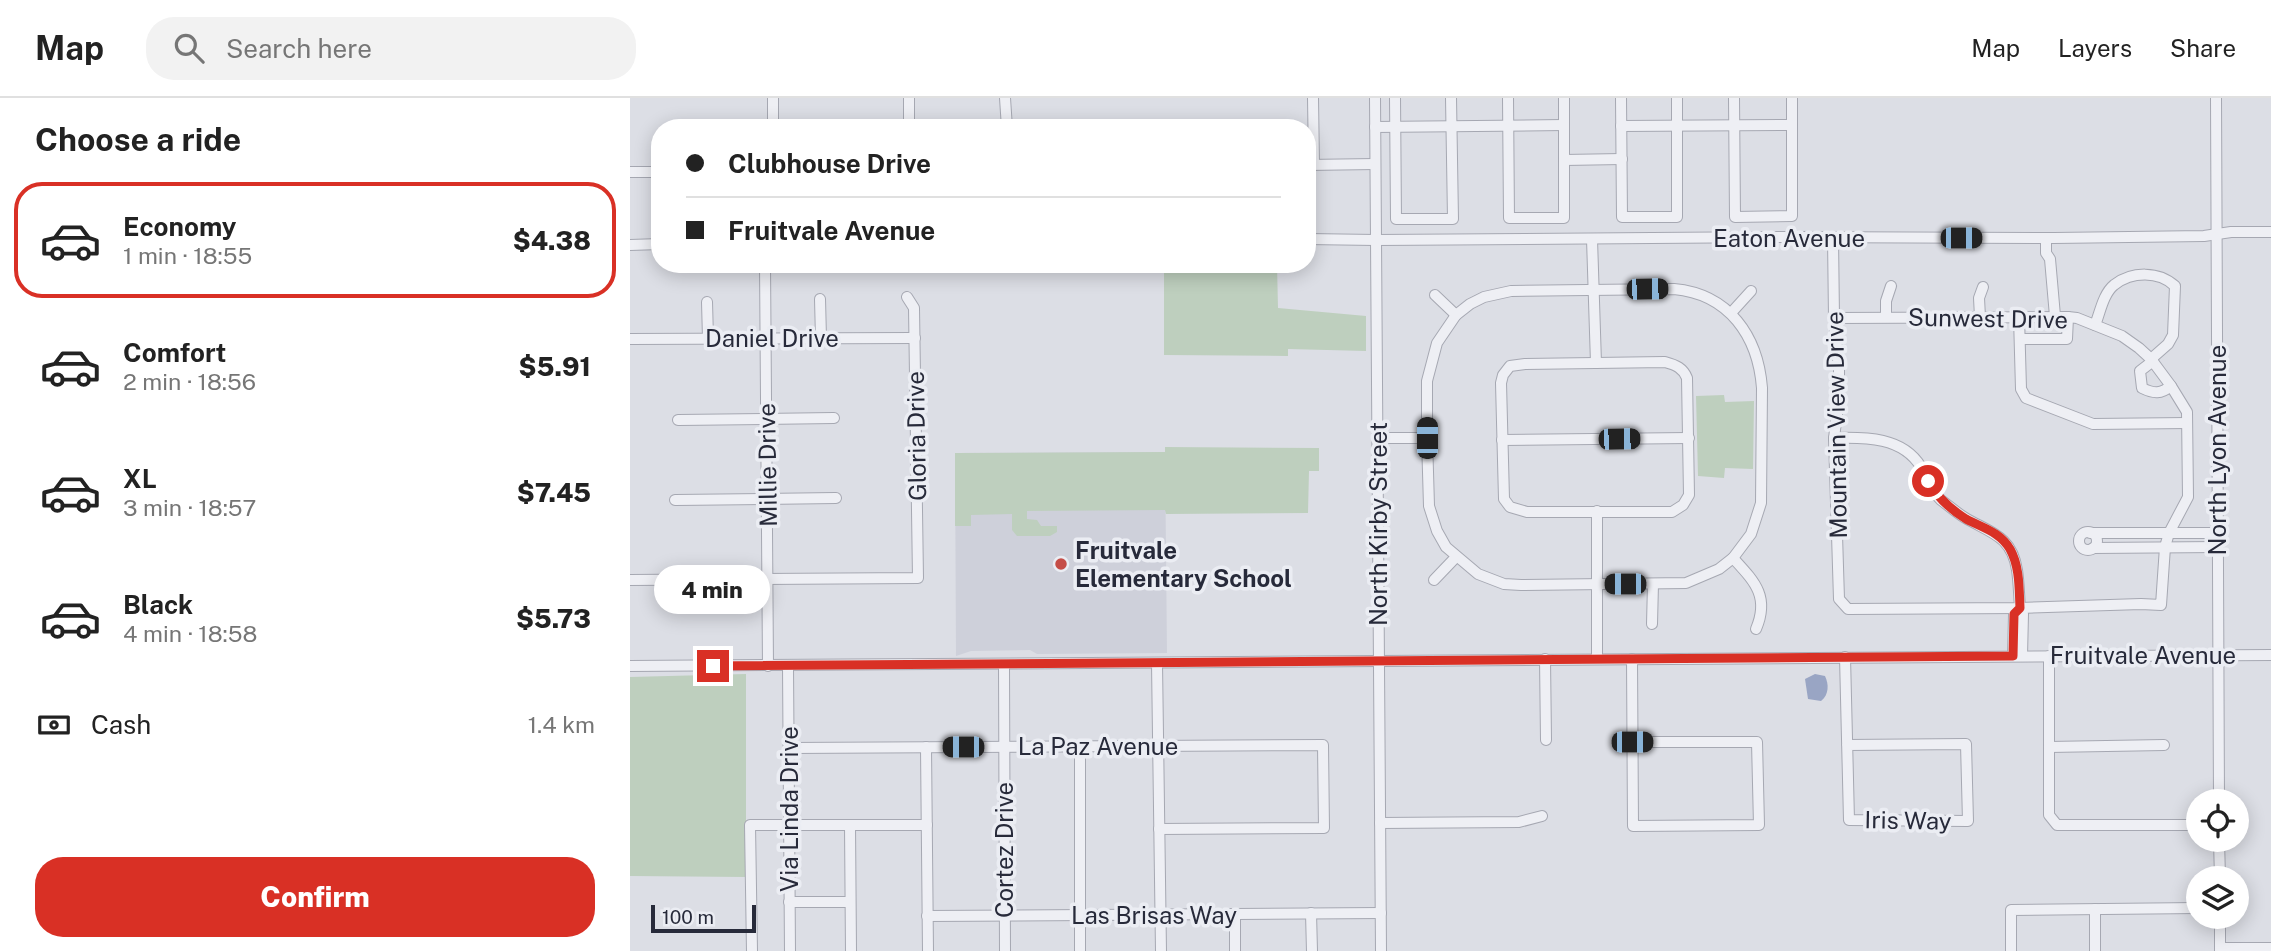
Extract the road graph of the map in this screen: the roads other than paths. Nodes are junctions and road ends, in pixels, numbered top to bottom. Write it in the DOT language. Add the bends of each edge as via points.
graph roads {
  1 [pos="774,98"];
  2 [pos="909,98"];
  3 [pos="1006,98"];
  4 [pos="1313,98"];
  5 [pos="1374,98"];
  6 [pos="1395,98"];
  7 [pos="1451,98"];
  8 [pos="1508,98"];
  9 [pos="1564,98"];
  10 [pos="1621,98"];
  11 [pos="1677,98"];
  12 [pos="1734,98"];
  13 [pos="1793,98"];
  14 [pos="2216,98"];
  15 [pos="773,119"];
  16 [pos="909,119"];
  17 [pos="1007,119"];
  18 [pos="1312,119"];
  19 [pos="1564,125"];
  20 [pos="1734,125"];
  21 [pos="1792,125"];
  22 [pos="1508,126"];
  23 [pos="1621,126"];
  24 [pos="1677,126"];
  25 [pos="1395,127"];
  26 [pos="1451,127"];
  27 [pos="1375,128"];
  28 [pos="1622,159"];
  29 [pos="1564,160"];
  30 [pos="1375,164"];
  31 [pos="1316,165"];
  32 [pos="630,172"];
  33 [pos="651,172"];
  34 [pos="2271,232"];
  35 [pos="2216,235"];
  36 [pos="1833,238"];
  37 [pos="2050,238"];
  38 [pos="1316,239"];
  39 [pos="1592,239"];
  40 [pos="1376,240"];
  41 [pos="651,244"];
  42 [pos="630,245"];
  43 [pos="765,273"];
  44 [pos="1891,286"];
  45 [pos="1983,287"];
  46 [pos="1594,290"];
  47 [pos="1751,291"];
  48 [pos="1436,295"];
  49 [pos="907,297"];
  50 [pos="820,299"];
  51 [pos="708,302"];
  52 [pos="1731,313"];
  53 [pos="1456,315"];
  54 [pos="1886,317"];
  55 [pos="1980,317"];
  56 [pos="2019,317"];
  57 [pos="2054,317"];
  58 [pos="2068,317"];
  59 [pos="1834,318"];
  60 [pos="2095,325"];
  61 [pos="708,338"];
  62 [pos="764,338"];
  63 [pos="821,338"];
  64 [pos="915,338"];
  65 [pos="630,339"];
  66 [pos="2020,339"];
  67 [pos="2152,360"];
  68 [pos="1596,363"];
  69 [pos="2171,386"];
  70 [pos="834,418"];
  71 [pos="766,419"];
  72 [pos="678,420"];
  73 [pos="2187,423"];
  74 [pos="1377,438"];
  75 [pos="1427,438"];
  76 [pos="1689,438"];
  77 [pos="1834,438"];
  78 [pos="1502,440"];
  79 [pos="836,498"];
  80 [pos="675,500"];
  81 [pos="768,500"];
  82 [pos="1597,511"];
  83 [pos="2169,533"];
  84 [pos="2188,533"];
  85 [pos="2218,533"];
  86 [pos="2165,547"];
  87 [pos="2218,547"];
  88 [pos="2188,548"];
  89 [pos="1456,557"];
  90 [pos="1733,558"];
  91 [pos="768,579"];
  92 [pos="630,580"];
  93 [pos="1433,580"];
  94 [pos="1597,584"];
  95 [pos="1653,584"];
  96 [pos="2020,608"];
  97 [pos="1652,624"];
  98 [pos="1755,629"];
  99 [pos="2218,655"];
  100 [pos="2271,655"];
  101 [pos="2017,656"];
  102 [pos="2049,656"];
  103 [pos="1845,657"];
  104 [pos="1545,659"];
  105 [pos="1597,659"];
  106 [pos="1632,659"];
  107 [pos="1379,660"];
  108 [pos="1157,663"];
  109 [pos="1003,665"];
  110 [pos="630,666"];
  111 [pos="768,666"];
  112 [pos="788,666"];
  113 [pos="1546,740"];
  114 [pos="1632,742"];
  115 [pos="1847,745"];
  116 [pos="2164,745"];
  117 [pos="1080,746"];
  118 [pos="1158,746"];
  119 [pos="926,747"];
  120 [pos="1003,747"];
  121 [pos="2049,747"];
  122 [pos="789,748"];
  123 [pos="2219,789"];
  124 [pos="1542,816"];
  125 [pos="1380,823"];
  126 [pos="850,825"];
  127 [pos="927,825"];
  128 [pos="2186,825"];
  129 [pos="788,826"];
  130 [pos="1159,830"];
  131 [pos="789,902"];
  132 [pos="850,902"];
  133 [pos="2186,908"];
  134 [pos="2095,909"];
  135 [pos="1311,913"];
  136 [pos="1381,913"];
  137 [pos="1161,914"];
  138 [pos="1235,914"];
  139 [pos="1080,915"];
  140 [pos="927,916"];
  141 [pos="1004,916"];
  142 [pos="2220,929"];
  143 [pos="2271,948"];
  144 [pos="2220,950"];
  145 [pos="752,951"];
  146 [pos="790,951"];
  147 [pos="851,951"];
  148 [pos="928,951"];
  149 [pos="1005,951"];
  150 [pos="1080,951"];
  151 [pos="1161,951"];
  152 [pos="1235,951"];
  153 [pos="1311,951"];
  154 [pos="1381,951"];
  155 [pos="2011,951"];
  156 [pos="2095,951"];
  1 -- 15 [label="street"];
  2 -- 16 [label="street"];
  3 -- 17 [label="street"];
  4 -- 18 [label="street"];
  5 -- 27 [label="street, North Kirby Street"];
  6 -- 25 [label="street"];
  7 -- 26 [label="street"];
  8 -- 22 [label="street"];
  9 -- 19 [label="street"];
  10 -- 23 [label="street"];
  11 -- 24 [label="street"];
  12 -- 20 [label="street"];
  13 -- 21 [label="street"];
  14 -- 35 [label="street, North Lyon Avenue"];
  19 -- 22 [label="street"];
  19 -- 29 [label="street"];
  20 -- 21 [label="street"];
  20 -- 21 [label="street" via="1735,217 1792,216"];
  20 -- 24 [label="street"];
  22 -- 26 [label="street"];
  22 -- 29 [label="street" via="1509,218 1564,218"];
  23 -- 24 [label="street"];
  23 -- 28 [label="street"];
  24 -- 28 [label="street" via="1677,217 1622,217"];
  25 -- 26 [label="street"];
  25 -- 26 [label="street" via="1396,219 1453,219"];
  25 -- 27 [label="street"];
  27 -- 30 [label="street, North Kirby Street"];
  28 -- 29 [label="street"];
  30 -- 31 [label="street"];
  30 -- 40 [label="street, North Kirby Street"];
  32 -- 33 [label="street"];
  34 -- 35 [label="street, Eaton Avenue"];
  35 -- 37 [label="street, Eaton Avenue"];
  35 -- 85 [label="street, North Lyon Avenue"];
  36 -- 37 [label="street, Eaton Avenue"];
  36 -- 39 [label="street, Eaton Avenue"];
  36 -- 59 [label="street, Mountain View Drive"];
  37 -- 57 [label="street" via="2046,253"];
  38 -- 40 [label="street, Eaton Avenue"];
  39 -- 40 [label="street, Eaton Avenue"];
  39 -- 46 [label="street"];
  40 -- 74 [label="street, North Kirby Street"];
  41 -- 42 [label="street"];
  43 -- 62 [label="street, Millie Drive"];
  44 -- 54 [label="street"];
  45 -- 55 [label="street"];
  46 -- 52 [label="street" via="1692,291"];
  46 -- 53 [label="street" via="1511,291 1484,297"];
  46 -- 68 [label="street"];
  47 -- 52 [label="street"];
  48 -- 53 [label="street"];
  49 -- 64 [label="street, Gloria Drive" via="914,308"];
  50 -- 63 [label="street"];
  51 -- 61 [label="street"];
  52 -- 90 [label="street" via="1750,339 1762,388 1761,503 1751,534"];
  53 -- 75 [label="street" via="1432,356"];
  54 -- 55 [label="street, Sunwest Drive"];
  54 -- 59 [label="street, Sunwest Drive"];
  55 -- 56 [label="street, Sunwest Drive"];
  56 -- 57 [label="street, Sunwest Drive"];
  56 -- 66 [label="street"];
  57 -- 58 [label="street, Sunwest Drive"];
  58 -- 60 [label="street, Sunwest Drive"];
  58 -- 66 [label="street" via="2067,338"];
  59 -- 77 [label="street, Mountain View Drive" via="1839,398"];
  60 -- 67 [label="street, Sunwest Drive" via="2122,336"];
  60 -- 67 [label="street" via="2113,285 2142,275 2167,278 2175,286 2173,335"];
  61 -- 62 [label="street, Daniel Drive"];
  61 -- 65 [label="street, Daniel Drive"];
  62 -- 63 [label="street, Daniel Drive"];
  62 -- 71 [label="street, Millie Drive"];
  63 -- 64 [label="street, Daniel Drive"];
  64 -- 91 [label="street, Gloria Drive" via="918,578"];
  66 -- 73 [label="street" via="2021,389 2026,398 2093,424"];
  67 -- 69 [label="street, Sunwest Drive"];
  67 -- 69 [label="street" via="2140,371 2142,388 2152,393"];
  68 -- 76 [label="street" via="1665,362 1684,371"];
  68 -- 78 [label="street" via="1510,366 1501,383"];
  69 -- 73 [label="street, Sunwest Drive" via="2187,412"];
  70 -- 71 [label="street"];
  71 -- 72 [label="street"];
  71 -- 81 [label="street, Millie Drive"];
  73 -- 83 [label="street, Sunwest Drive" via="2188,497"];
  74 -- 75 [label="street"];
  74 -- 107 [label="street, North Kirby Street"];
  75 -- 89 [label="street" via="1429,506 1437,531"];
  76 -- 78 [label="street"];
  76 -- 82 [label="street" via="1689,495 1683,505 1672,512"];
  77 -- 96 [label="street" via="1867,437 1903,447 1920,464 1937,497 2000,536 2017,568"];
  77 -- 96 [label="street, Mountain View Drive" via="1839,599 1848,609"];
  78 -- 82 [label="street" via="1504,499 1510,507 1527,512"];
  79 -- 81 [label="street"];
  80 -- 81 [label="street"];
  81 -- 91 [label="street, Millie Drive"];
  82 -- 94 [label="street"];
  83 -- 84 [label="street"];
  83 -- 86 [label="street, Sunwest Drive"];
  83 -- 86 [label="street" via="2090,533 2096,539 2093,548"];
  84 -- 85 [label="street"];
  84 -- 88 [label="street"];
  85 -- 87 [label="street, North Lyon Avenue"];
  86 -- 88 [label="street"];
  86 -- 96 [label="street, Sunwest Drive" via="2161,605"];
  87 -- 88 [label="street"];
  87 -- 99 [label="street, North Lyon Avenue"];
  89 -- 93 [label="street"];
  89 -- 94 [label="street" via="1478,574 1504,584"];
  90 -- 95 [label="street" via="1696,580"];
  90 -- 98 [label="street" via="1759,592 1762,605"];
  91 -- 92 [label="street"];
  91 -- 111 [label="street, Millie Drive"];
  94 -- 95 [label="street"];
  94 -- 105 [label="street"];
  95 -- 97 [label="street"];
  96 -- 101 [label="street" via="2014,614"];
  99 -- 100 [label="street, Fruitvale Avenue"];
  99 -- 102 [label="street, Fruitvale Avenue"];
  99 -- 123 [label="street, North Lyon Avenue"];
  101 -- 102 [label="street, Fruitvale Avenue"];
  101 -- 103 [label="street, Fruitvale Avenue"];
  102 -- 121 [label="street"];
  103 -- 106 [label="street, Fruitvale Avenue"];
  103 -- 115 [label="street"];
  104 -- 105 [label="street, Fruitvale Avenue"];
  104 -- 107 [label="street, Fruitvale Avenue"];
  104 -- 113 [label="street"];
  105 -- 106 [label="street, Fruitvale Avenue"];
  106 -- 114 [label="street"];
  107 -- 108 [label="street, Fruitvale Avenue"];
  107 -- 125 [label="street, North Kirby Street"];
  108 -- 109 [label="street, Fruitvale Avenue"];
  108 -- 118 [label="street"];
  109 -- 112 [label="street, Fruitvale Avenue"];
  109 -- 120 [label="street, Cortez Drive"];
  110 -- 111 [label="street, Fruitvale Avenue"];
  111 -- 112 [label="street, Fruitvale Avenue"];
  112 -- 122 [label="street, Via Linda Drive"];
  114 -- 114 [label="street" via="1633,826 1759,824 1757,742"];
  115 -- 115 [label="street, Iris Way" via="1849,820 1968,821 1966,744"];
  116 -- 121 [label="street"];
  117 -- 118 [label="street, La Paz Avenue"];
  117 -- 120 [label="street, La Paz Avenue"];
  117 -- 139 [label="street"];
  118 -- 130 [label="street"];
  118 -- 130 [label="street, La Paz Avenue" via="1323,745 1324,828"];
  119 -- 120 [label="street, La Paz Avenue"];
  119 -- 122 [label="street, La Paz Avenue"];
  119 -- 127 [label="street"];
  120 -- 141 [label="street, Cortez Drive"];
  121 -- 128 [label="street" via="2049,816 2057,825"];
  122 -- 129 [label="street, Via Linda Drive"];
  124 -- 125 [label="street" via="1519,822"];
  125 -- 136 [label="street, North Kirby Street"];
  126 -- 127 [label="street"];
  126 -- 129 [label="street"];
  126 -- 132 [label="street"];
  127 -- 140 [label="street"];
  129 -- 131 [label="street, Via Linda Drive"];
  129 -- 145 [label="street" via="750,825"];
  130 -- 137 [label="street"];
  131 -- 132 [label="street"];
  131 -- 146 [label="street, Via Linda Drive"];
  132 -- 147 [label="street"];
  133 -- 134 [label="street"];
  134 -- 155 [label="street" via="2011,909"];
  134 -- 156 [label="street"];
  135 -- 136 [label="street, Las Brisas Way"];
  135 -- 138 [label="street, Las Brisas Way"];
  135 -- 153 [label="street"];
  136 -- 154 [label="street, North Kirby Street"];
  137 -- 138 [label="street, Las Brisas Way"];
  137 -- 139 [label="street, Las Brisas Way"];
  137 -- 151 [label="street"];
  138 -- 152 [label="street"];
  139 -- 141 [label="street, Las Brisas Way"];
  139 -- 150 [label="street"];
  140 -- 141 [label="street, Las Brisas Way"];
  140 -- 148 [label="street"];
  141 -- 149 [label="street, Cortez Drive"];
  142 -- 144 [label="street"];
  143 -- 144 [label="street"];
}
